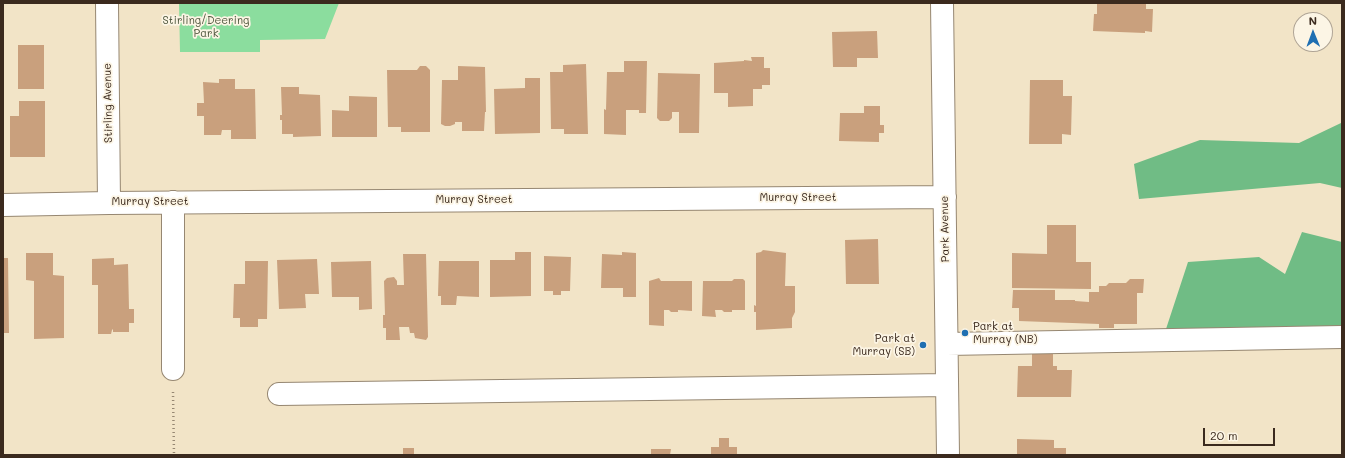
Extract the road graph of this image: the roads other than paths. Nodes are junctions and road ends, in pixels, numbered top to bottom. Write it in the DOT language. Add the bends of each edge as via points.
graph roads {
  1 [pos="107,3"];
  2 [pos="942,3"];
  3 [pos="945,197"];
  4 [pos="172,202"];
  5 [pos="109,203"];
  6 [pos="3,205"];
  7 [pos="1342,337"];
  8 [pos="947,344"];
  9 [pos="172,369"];
  10 [pos="947,386"];
  11 [pos="279,394"];
  12 [pos="948,455"];
  1 -- 5 [label="street, Stirling Avenue"];
  2 -- 3 [label="street, Park Avenue"];
  3 -- 4 [label="street, Murray Street"];
  3 -- 8 [label="street, Park Avenue"];
  4 -- 5 [label="street, Murray Street"];
  4 -- 9 [label="street"];
  5 -- 6 [label="street, Murray Street"];
  7 -- 8 [label="street"];
  8 -- 10 [label="street, Park Avenue"];
  10 -- 11 [label="street"];
  10 -- 12 [label="street, Park Avenue"];
}
